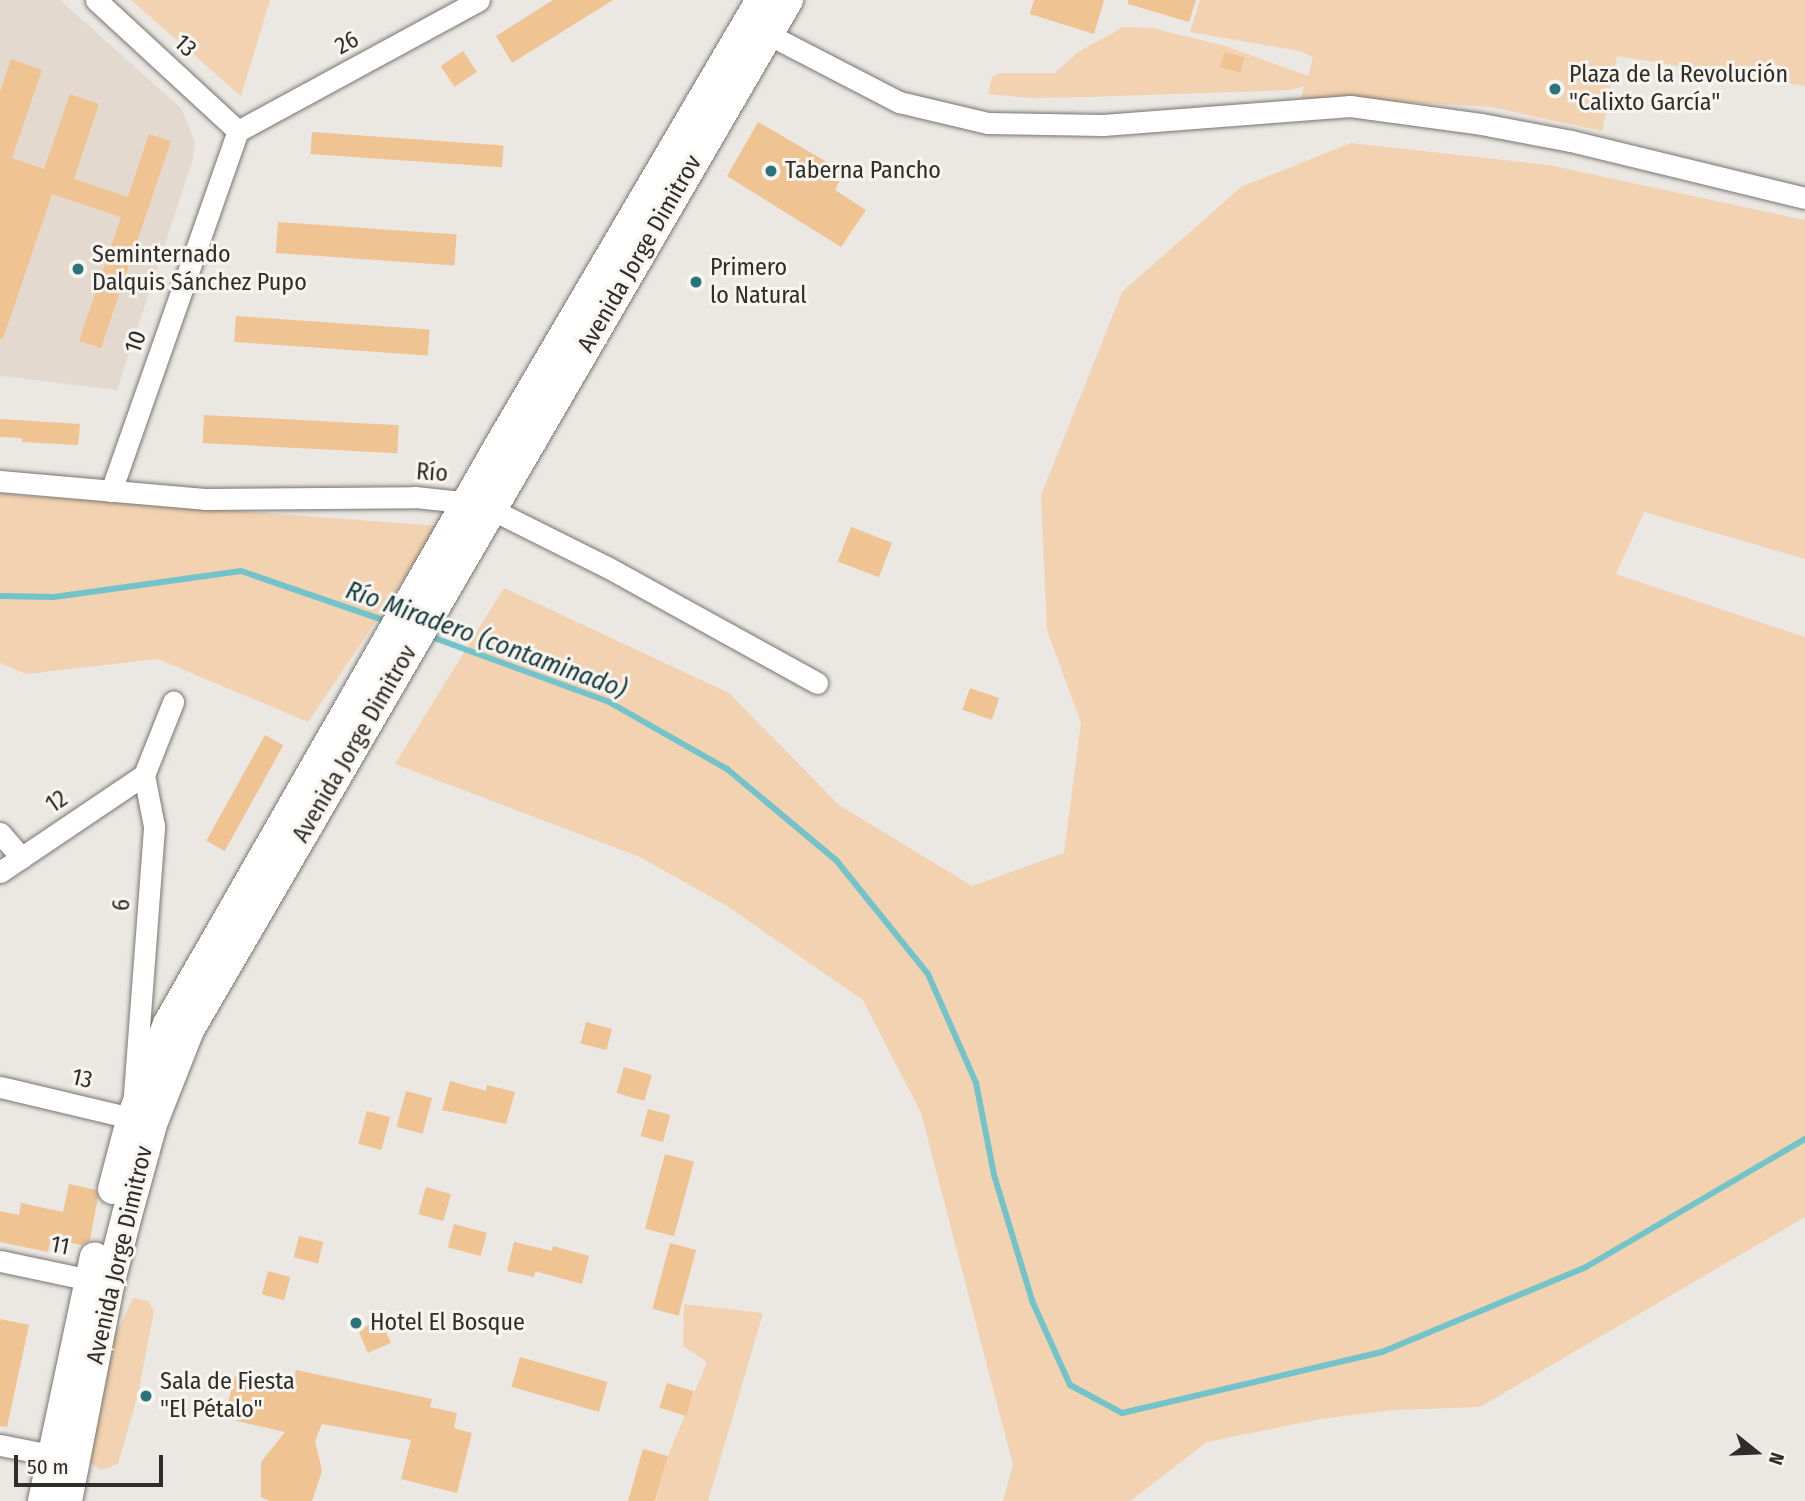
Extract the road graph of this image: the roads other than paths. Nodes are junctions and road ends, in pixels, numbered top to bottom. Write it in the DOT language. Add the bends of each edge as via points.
graph roads {
  1 [pos="96,0"];
  2 [pos="479,0"];
  3 [pos="788,0"];
  4 [pos="758,19"];
  5 [pos="238,131"];
  6 [pos="1805,198"];
  7 [pos="0,481"];
  8 [pos="111,491"];
  9 [pos="479,507"];
  10 [pos="817,683"];
  11 [pos="173,702"];
  12 [pos="144,775"];
  13 [pos="0,833"];
  14 [pos="22,858"];
  15 [pos="0,872"];
  16 [pos="0,1087"];
  17 [pos="142,1121"];
  18 [pos="0,1261"];
  19 [pos="99,1282"];
  20 [pos="0,1445"];
  21 [pos="64,1458"];
  22 [pos="43,1501"];
  23 [pos="66,1501"];
  1 -- 5 [label="street, 13"];
  2 -- 5 [label="street, 26"];
  3 -- 4 [label="main road, Avenida Jorge Dimitrov"];
  4 -- 6 [label="street" via="899,102 988,123 1103,125 1350,106 1572,141"];
  4 -- 9 [label="main road, Avenida Jorge Dimitrov"];
  5 -- 8 [label="street, 10"];
  7 -- 8 [label="street, Río"];
  8 -- 9 [label="street, Río" via="204,499 415,497"];
  9 -- 10 [label="street, Río" via="607,567"];
  9 -- 17 [label="main road, Avenida Jorge Dimitrov" via="385,671 168,1024"];
  11 -- 12 [label="street"];
  12 -- 14 [label="street, 12"];
  12 -- 17 [label="street, 6" via="154,826"];
  13 -- 14 [label="street"];
  14 -- 15 [label="street, 12"];
  16 -- 17 [label="street, 13"];
  17 -- 19 [label="main road, Avenida Jorge Dimitrov"];
  18 -- 19 [label="street, 11"];
  19 -- 21 [label="main road, Avenida Jorge Dimitrov"];
  20 -- 21 [label="street"];
  21 -- 22 [label="main road, Avenida Jorge Dimitrov"];
  21 -- 23 [label="main road, Avenida Jorge Dimitrov"];
}
